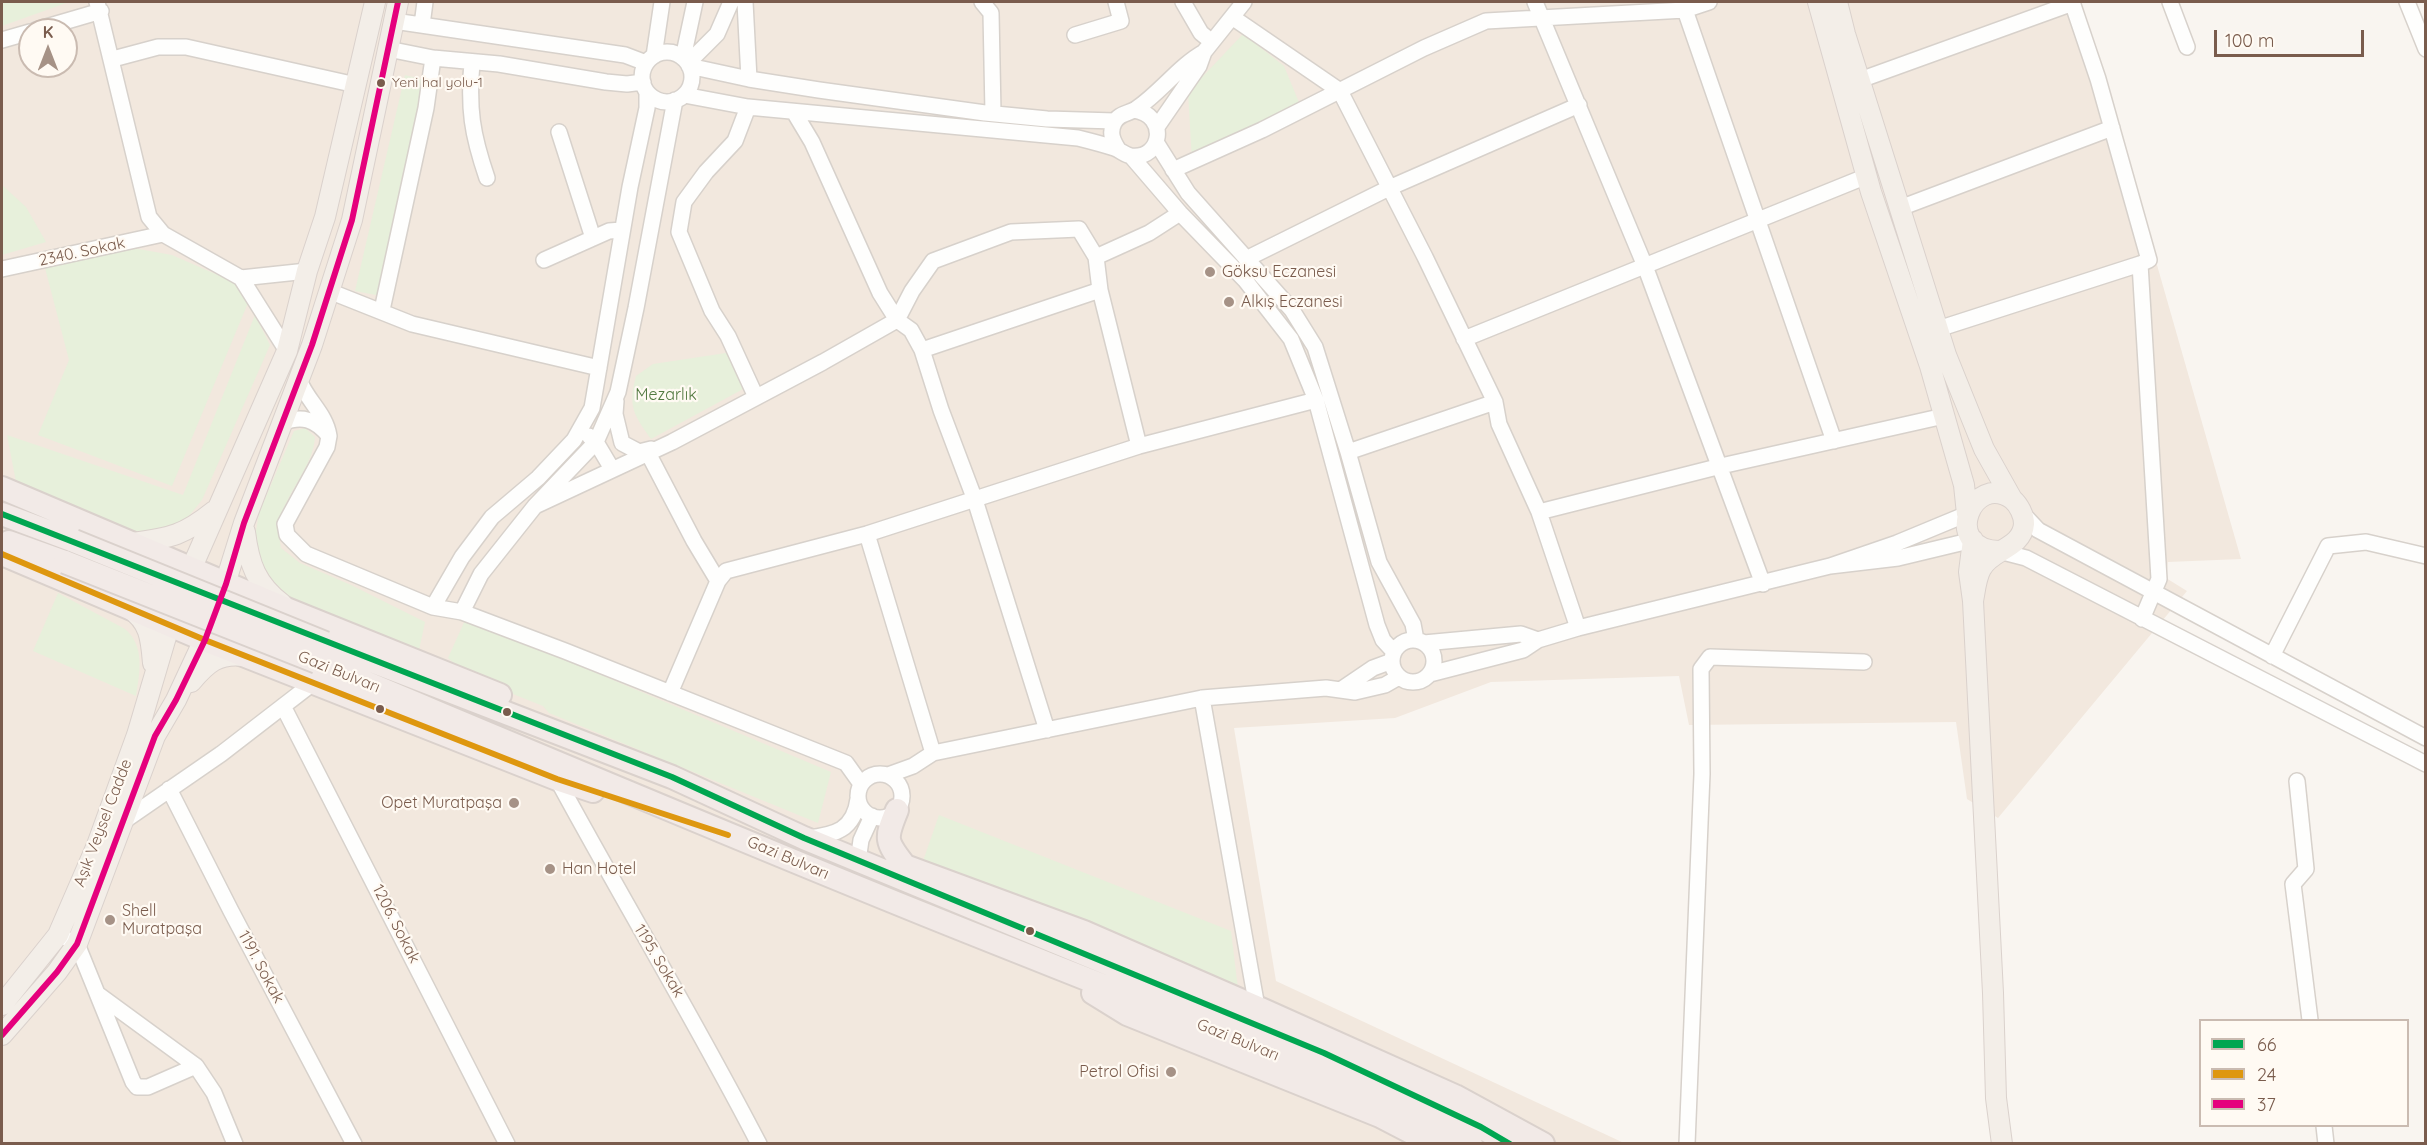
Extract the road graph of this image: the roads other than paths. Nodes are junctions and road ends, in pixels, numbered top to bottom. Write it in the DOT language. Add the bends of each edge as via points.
graph roads {
  1 [pos="375,2"];
  2 [pos="398,2"];
  3 [pos="425,2"];
  4 [pos="662,2"];
  5 [pos="695,2"];
  6 [pos="731,2"];
  7 [pos="745,2"];
  8 [pos="982,2"];
  9 [pos="1116,2"];
  10 [pos="1183,2"];
  11 [pos="1244,2"];
  12 [pos="1535,2"];
  13 [pos="1703,2"];
  14 [pos="1818,2"];
  15 [pos="1837,2"];
  16 [pos="2072,2"];
  17 [pos="2170,2"];
  18 [pos="2407,2"];
  19 [pos="99,6"];
  20 [pos="1685,10"];
  21 [pos="1232,17"];
  22 [pos="1542,17"];
  23 [pos="68,18"];
  24 [pos="394,21"];
  25 [pos="422,25"];
  26 [pos="18,35"];
  27 [pos="1075,35"];
  28 [pos="2,40"];
  29 [pos="1208,47"];
  30 [pos="2187,47"];
  31 [pos="388,49"];
  32 [pos="2426,50"];
  33 [pos="433,58"];
  34 [pos="113,59"];
  35 [pos="650,59"];
  36 [pos="472,62"];
  37 [pos="687,62"];
  38 [pos="749,79"];
  39 [pos="1860,80"];
  40 [pos="356,85"];
  41 [pos="645,87"];
  42 [pos="1340,92"];
  43 [pos="680,97"];
  44 [pos="1579,105"];
  45 [pos="748,107"];
  46 [pos="1134,111"];
  47 [pos="794,112"];
  48 [pos="993,114"];
  49 [pos="1115,122"];
  50 [pos="2112,128"];
  51 [pos="559,132"];
  52 [pos="1156,135"];
  53 [pos="1125,153"];
  54 [pos="1173,170"];
  55 [pos="1867,176"];
  56 [pos="487,178"];
  57 [pos="1389,188"];
  58 [pos="1900,208"];
  59 [pos="1180,213"];
  60 [pos="1759,220"];
  61 [pos="622,230"];
  62 [pos="163,234"];
  63 [pos="593,238"];
  64 [pos="1096,257"];
  65 [pos="1246,259"];
  66 [pos="544,260"];
  67 [pos="2140,264"];
  68 [pos="1645,266"];
  69 [pos="2,269"];
  70 [pos="307,271"];
  71 [pos="241,278"];
  72 [pos="1100,290"];
  73 [pos="329,291"];
  74 [pos="382,310"];
  75 [pos="897,320"];
  76 [pos="1938,329"];
  77 [pos="1464,339"];
  78 [pos="922,350"];
  79 [pos="287,351"];
  80 [pos="599,368"];
  81 [pos="299,380"];
  82 [pos="618,392"];
  83 [pos="756,397"];
  84 [pos="1316,400"];
  85 [pos="1495,402"];
  86 [pos="1944,416"];
  87 [pos="282,423"];
  88 [pos="581,428"];
  89 [pos="328,436"];
  90 [pos="1834,441"];
  91 [pos="596,442"];
  92 [pos="1139,446"];
  93 [pos="655,450"];
  94 [pos="1348,452"];
  95 [pos="1721,466"];
  96 [pos="612,469"];
  97 [pos="2,488"];
  98 [pos="975,500"];
  99 [pos="535,506"];
  100 [pos="2017,507"];
  101 [pos="216,510"];
  102 [pos="1539,512"];
  103 [pos="2,514"];
  104 [pos="1968,514"];
  105 [pos="244,523"];
  106 [pos="867,534"];
  107 [pos="2,539"];
  108 [pos="1973,540"];
  109 [pos="137,544"];
  110 [pos="1999,551"];
  111 [pos="70,552"];
  112 [pos="2,554"];
  113 [pos="2426,555"];
  114 [pos="1830,566"];
  115 [pos="191,567"];
  116 [pos="718,581"];
  117 [pos="226,584"];
  118 [pos="1763,584"];
  119 [pos="92,593"];
  120 [pos="2154,593"];
  121 [pos="1973,601"];
  122 [pos="433,607"];
  123 [pos="129,608"];
  124 [pos="293,611"];
  125 [pos="462,612"];
  126 [pos="2142,619"];
  127 [pos="168,624"];
  128 [pos="1578,628"];
  129 [pos="206,640"];
  130 [pos="1538,640"];
  131 [pos="1420,641"];
  132 [pos="246,656"];
  133 [pos="1393,656"];
  134 [pos="2272,656"];
  135 [pos="1864,662"];
  136 [pos="319,663"];
  137 [pos="268,665"];
  138 [pos="1430,674"];
  139 [pos="1398,677"];
  140 [pos="154,682"];
  141 [pos="1342,689"];
  142 [pos="670,693"];
  143 [pos="1202,698"];
  144 [pos="176,700"];
  145 [pos="283,706"];
  146 [pos="1047,730"];
  147 [pos="2426,738"];
  148 [pos="933,753"];
  149 [pos="2426,764"];
  150 [pos="913,766"];
  151 [pos="888,775"];
  152 [pos="672,777"];
  153 [pos="556,779"];
  154 [pos="2297,781"];
  155 [pos="169,789"];
  156 [pos="858,799"];
  157 [pos="899,803"];
  158 [pos="872,816"];
  159 [pos="121,823"];
  160 [pos="804,838"];
  161 [pos="756,844"];
  162 [pos="858,861"];
  163 [pos="58,935"];
  164 [pos="77,944"];
  165 [pos="1049,964"];
  166 [pos="35,966"];
  167 [pos="52,977"];
  168 [pos="98,995"];
  169 [pos="2,1005"];
  170 [pos="1257,1007"];
  171 [pos="2310,1019"];
  172 [pos="2,1035"];
  173 [pos="196,1066"];
  174 [pos="2324,1127"];
  175 [pos="235,1143"];
  176 [pos="354,1143"];
  177 [pos="507,1143"];
  178 [pos="759,1143"];
  179 [pos="1434,1143"];
  180 [pos="1471,1143"];
  181 [pos="1510,1143"];
  182 [pos="1544,1143"];
  183 [pos="1687,1143"];
  184 [pos="2002,1143"];
  185 [pos="2326,1143"];
  1 -- 40 [label="main road, Aşık Veysel Cadde"];
  2 -- 24 [label="main road, Aşık Veysel Cadde"];
  3 -- 25 [label="street"];
  4 -- 35 [label="street"];
  5 -- 37 [label="street"];
  6 -- 37 [label="street" via="717,33"];
  7 -- 38 [label="street"];
  8 -- 48 [label="street" via="991,13"];
  9 -- 27 [label="street" via="1121,21"];
  10 -- 29 [label="street"];
  11 -- 21 [label="street"];
  12 -- 22 [label="street"];
  13 -- 20 [label="street"];
  14 -- 55 [label="main road"];
  15 -- 39 [label="main road"];
  16 -- 39 [label="street"];
  16 -- 50 [label="street"];
  17 -- 30 [label="street"];
  18 -- 32 [label="street"];
  19 -- 23 [label="street"];
  19 -- 34 [label="street"];
  20 -- 22 [label="street"];
  20 -- 60 [label="street"];
  21 -- 29 [label="street"];
  21 -- 42 [label="street"];
  22 -- 42 [label="street" via="1486,21"];
  22 -- 44 [label="street"];
  24 -- 25 [label="street"];
  24 -- 31 [label="main road, Aşık Veysel Cadde"];
  25 -- 35 [label="street"];
  26 -- 28 [label="street"];
  29 -- 46 [label="street"];
  29 -- 52 [label="street"];
  31 -- 33 [label="street"];
  31 -- 73 [label="main road, Aşık Veysel Cadde" via="352,220"];
  33 -- 36 [label="street"];
  33 -- 74 [label="street" via="426,108"];
  34 -- 40 [label="street" via="158,47 186,47"];
  34 -- 62 [label="street" via="149,217"];
  35 -- 37 [label="street" via="663,52 674,53"];
  35 -- 41 [label="street" via="642,72"];
  36 -- 41 [label="street"];
  36 -- 56 [label="street" via="472,128"];
  37 -- 38 [label="street"];
  37 -- 43 [label="street" via="692,76 690,86"];
  38 -- 48 [label="street"];
  39 -- 58 [label="main road"];
  40 -- 70 [label="main road, Aşık Veysel Cadde" via="325,218"];
  41 -- 43 [label="street" via="655,99 665,102"];
  41 -- 61 [label="street" via="646,108"];
  42 -- 54 [label="street"];
  42 -- 57 [label="street"];
  43 -- 45 [label="street"];
  43 -- 82 [label="street"];
  44 -- 57 [label="street"];
  44 -- 68 [label="street"];
  45 -- 47 [label="street"];
  45 -- 83 [label="street" via="735,141 684,202 679,232 712,311"];
  46 -- 49 [label="street"];
  46 -- 52 [label="street" via="1148,115"];
  47 -- 53 [label="street" via="1078,138"];
  47 -- 75 [label="street" via="812,142 880,293"];
  48 -- 49 [label="street"];
  49 -- 53 [label="street" via="1112,136"];
  50 -- 58 [label="street"];
  50 -- 67 [label="street" via="2150,260"];
  51 -- 63 [label="street"];
  52 -- 53 [label="street" via="1146,153"];
  52 -- 54 [label="street"];
  53 -- 59 [label="street"];
  54 -- 65 [label="street"];
  55 -- 60 [label="street"];
  55 -- 86 [label="main road"];
  57 -- 65 [label="street"];
  57 -- 77 [label="street"];
  58 -- 76 [label="main road"];
  59 -- 64 [label="street" via="1149,233"];
  59 -- 84 [label="street" via="1245,280 1279,322 1291,339"];
  60 -- 68 [label="street"];
  60 -- 90 [label="street"];
  61 -- 63 [label="street"];
  61 -- 80 [label="street"];
  62 -- 69 [label="street, 2340. Sokak"];
  62 -- 71 [label="street"];
  63 -- 66 [label="street"];
  64 -- 72 [label="street"];
  64 -- 75 [label="street" via="1079,229 1011,232 933,261"];
  65 -- 94 [label="street" via="1292,310 1314,347"];
  67 -- 76 [label="street"];
  67 -- 120 [label="street" via="2159,579"];
  68 -- 77 [label="street"];
  68 -- 95 [label="street"];
  70 -- 71 [label="street"];
  70 -- 79 [label="main road, Aşık Veysel Cadde"];
  71 -- 79 [label="street"];
  72 -- 78 [label="street"];
  72 -- 92 [label="street"];
  73 -- 74 [label="street"];
  73 -- 81 [label="main road, Aşık Veysel Cadde"];
  74 -- 80 [label="street" via="412,324"];
  75 -- 78 [label="street" via="911,330"];
  75 -- 83 [label="street"];
  76 -- 100 [label="main road" via="1984,449"];
  77 -- 85 [label="street"];
  78 -- 98 [label="street"];
  79 -- 101 [label="main road, Aşık Veysel Cadde"];
  80 -- 88 [label="street" via="592,408"];
  81 -- 87 [label="main road, Aşık Veysel Cadde"];
  81 -- 89 [label="street" via="305,396 327,425"];
  82 -- 91 [label="street"];
  82 -- 93 [label="street" via="615,414 622,443 639,452"];
  83 -- 93 [label="street"];
  84 -- 92 [label="street"];
  84 -- 133 [label="street" via="1377,625"];
  85 -- 94 [label="street"];
  85 -- 102 [label="street" via="1499,424"];
  86 -- 90 [label="street"];
  86 -- 104 [label="main road" via="1964,484"];
  87 -- 89 [label="street" via="296,417 305,419 321,427"];
  87 -- 105 [label="main road, Aşık Veysel Cadde"];
  88 -- 91 [label="street"];
  88 -- 122 [label="street" via="538,478 492,517 462,557"];
  89 -- 122 [label="street" via="327,447 285,524 287,536 306,554"];
  90 -- 95 [label="street"];
  91 -- 96 [label="street"];
  91 -- 99 [label="street"];
  92 -- 98 [label="street"];
  93 -- 96 [label="street"];
  93 -- 116 [label="street" via="694,542"];
  94 -- 131 [label="street" via="1379,562"];
  95 -- 102 [label="street"];
  95 -- 118 [label="street"];
  96 -- 99 [label="street"];
  97 -- 109 [label="highway"];
  98 -- 106 [label="street"];
  98 -- 146 [label="street"];
  99 -- 125 [label="street" via="481,574"];
  100 -- 104 [label="main road" via="2004,495 1986,495 1971,506"];
  100 -- 110 [label="main road" via="2021,534 2008,548"];
  100 -- 120 [label="street" via="2038,530"];
  101 -- 109 [label="main road" via="174,537"];
  101 -- 115 [label="main road, Aşık Veysel Cadde"];
  102 -- 128 [label="street"];
  103 -- 111 [label="highway, Gazi Bulvarı"];
  104 -- 108 [label="main road" via="1968,532"];
  104 -- 114 [label="street"];
  105 -- 117 [label="main road, Aşık Veysel Cadde"];
  105 -- 124 [label="main road" via="248,559 255,573 266,592"];
  106 -- 116 [label="street" via="726,571"];
  106 -- 148 [label="street"];
  107 -- 111 [label="highway, Gazi Bulvarı"];
  108 -- 110 [label="main road"];
  108 -- 114 [label="street" via="1898,558"];
  108 -- 121 [label="main road" via="1969,572"];
  109 -- 115 [label="highway"];
  109 -- 119 [label="highway" via="150,564 144,586 134,594 120,597"];
  110 -- 121 [label="main road" via="1981,568"];
  110 -- 126 [label="street" via="2026,558"];
  111 -- 136 [label="highway, Gazi Bulvarı, bridge"];
  112 -- 119 [label="highway"];
  113 -- 134 [label="street" via="2366,542 2328,546"];
  114 -- 118 [label="street"];
  115 -- 117 [label="highway"];
  115 -- 127 [label="main road, Aşık Veysel Cadde"];
  116 -- 142 [label="street"];
  117 -- 124 [label="highway"];
  117 -- 129 [label="main road, Aşık Veysel Cadde"];
  118 -- 128 [label="street"];
  119 -- 123 [label="highway"];
  120 -- 126 [label="street"];
  120 -- 134 [label="street"];
  121 -- 184 [label="main road" via="1996,1098"];
  122 -- 125 [label="street"];
  123 -- 127 [label="highway"];
  123 -- 140 [label="main road" via="141,616 147,629"];
  124 -- 137 [label="highway" via="256,611 245,626 250,650"];
  124 -- 152 [label="highway" via="600,738"];
  125 -- 142 [label="street"];
  126 -- 149 [label="street"];
  127 -- 129 [label="highway"];
  127 -- 140 [label="main road, Aşık Veysel Cadde"];
  128 -- 130 [label="street"];
  129 -- 132 [label="highway"];
  129 -- 144 [label="main road, Aşık Veysel Cadde"];
  130 -- 131 [label="street" via="1521,634"];
  130 -- 138 [label="street" via="1523,650"];
  131 -- 133 [label="street" via="1399,645"];
  131 -- 138 [label="street" via="1431,649 1434,657"];
  132 -- 137 [label="highway"];
  132 -- 144 [label="main road" via="231,654 205,666"];
  133 -- 139 [label="street"];
  133 -- 141 [label="street"];
  134 -- 147 [label="street"];
  135 -- 183 [label="street" via="1710,657 1701,669 1701,786"];
  136 -- 137 [label="highway"];
  136 -- 145 [label="street"];
  136 -- 152 [label="highway, Gazi Bulvarı"];
  136 -- 153 [label="highway"];
  136 -- 161 [label="highway, Gazi Bulvarı"];
  138 -- 139 [label="street" via="1415,682"];
  139 -- 141 [label="street" via="1385,685 1355,692"];
  140 -- 163 [label="main road, Aşık Veysel Cadde" via="97,845"];
  141 -- 143 [label="street"];
  142 -- 156 [label="street" via="846,763"];
  143 -- 146 [label="street"];
  143 -- 170 [label="street"];
  144 -- 159 [label="main road, Aşık Veysel Cadde" via="155,736"];
  145 -- 155 [label="street"];
  145 -- 177 [label="street, 1206. Sokak"];
  146 -- 148 [label="street"];
  148 -- 150 [label="street"];
  150 -- 151 [label="street"];
  150 -- 157 [label="street" via="905,777"];
  151 -- 156 [label="street" via="873,775"];
  151 -- 157 [label="street" via="898,784"];
  152 -- 160 [label="highway, Gazi Bulvarı"];
  153 -- 161 [label="highway"];
  153 -- 178 [label="street, 1195. Sokak" via="681,996"];
  154 -- 171 [label="street" via="2306,869 2293,884"];
  155 -- 159 [label="street"];
  155 -- 176 [label="street, 1191. Sokak"];
  156 -- 158 [label="street"];
  156 -- 160 [label="street" via="843,829"];
  157 -- 158 [label="street" via="885,817"];
  157 -- 170 [label="highway" via="888,834 891,848 905,866 1084,932"];
  158 -- 162 [label="street" via="861,840"];
  159 -- 164 [label="main road, Aşık Veysel Cadde"];
  160 -- 162 [label="highway, Gazi Bulvarı"];
  161 -- 165 [label="highway, Gazi Bulvarı"];
  162 -- 181 [label="highway, Gazi Bulvarı" via="1324,1053"];
  163 -- 164 [label="street"];
  163 -- 166 [label="main road, Aşık Veysel Cadde"];
  164 -- 167 [label="main road, Aşık Veysel Cadde"];
  164 -- 168 [label="street"];
  165 -- 179 [label="highway" via="1127,1014 1380,1116"];
  165 -- 180 [label="highway, Gazi Bulvarı" via="1321,1074"];
  166 -- 167 [label="main road"];
  166 -- 169 [label="main road, Aşık Veysel Cadde"];
  167 -- 172 [label="main road, Aşık Veysel Cadde"];
  168 -- 173 [label="street"];
  168 -- 173 [label="street" via="137,1087 148,1087"];
  170 -- 182 [label="highway" via="1455,1096"];
  173 -- 175 [label="street" via="214,1093"];
  174 -- 185 [label="street"];
}
